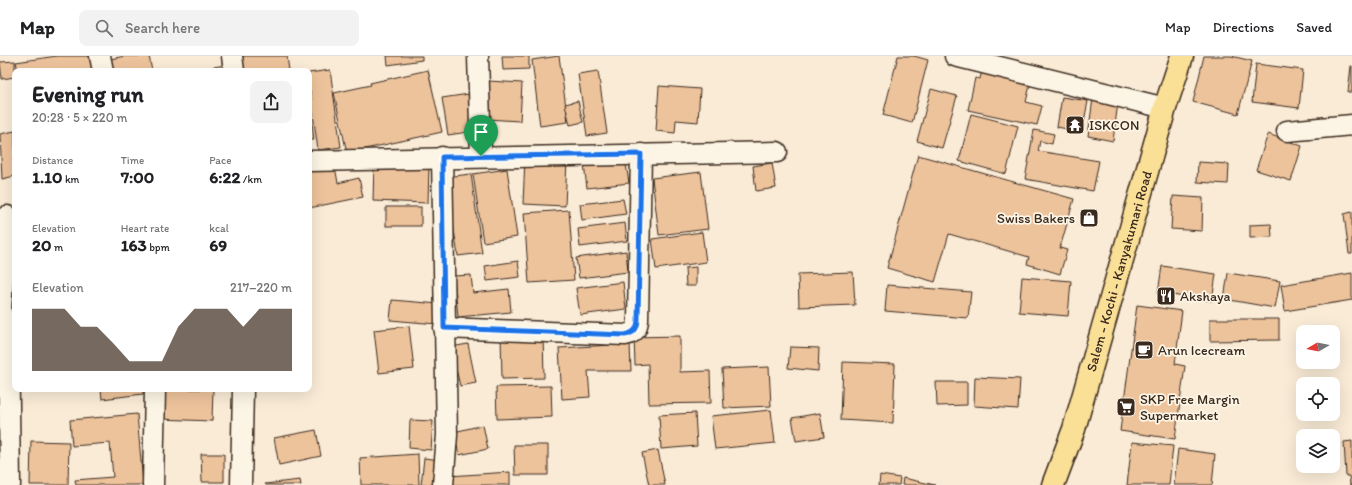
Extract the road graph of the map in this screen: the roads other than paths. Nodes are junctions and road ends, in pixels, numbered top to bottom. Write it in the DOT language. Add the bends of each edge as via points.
graph roads {
  1 [pos="100,56"];
  2 [pos="232,56"];
  3 [pos="478,56"];
  4 [pos="955,56"];
  5 [pos="1182,56"];
  6 [pos="102,68"];
  7 [pos="234,68"];
  8 [pos="1165,108"];
  9 [pos="1352,125"];
  10 [pos="1287,131"];
  11 [pos="777,152"];
  12 [pos="641,154"];
  13 [pos="481,156"];
  14 [pos="442,157"];
  15 [pos="312,161"];
  16 [pos="7,216"];
  17 [pos="0,309"];
  18 [pos="444,328"];
  19 [pos="155,392"];
  20 [pos="243,392"];
  21 [pos="10,485"];
  22 [pos="153,485"];
  23 [pos="241,485"];
  24 [pos="443,485"];
  25 [pos="1053,485"];
  1 -- 6 [label="street"];
  2 -- 7 [label="street"];
  3 -- 13 [label="street"];
  4 -- 8 [label="street"];
  5 -- 8 [label="highway, Salem - Kochi - Kanyakumari Road"];
  8 -- 25 [label="highway, Salem - Kochi - Kanyakumari Road" via="1074,429"];
  9 -- 10 [label="street"];
  11 -- 12 [label="street"];
  12 -- 13 [label="street"];
  12 -- 18 [label="street" via="638,320 633,333 625,335"];
  13 -- 14 [label="street"];
  14 -- 15 [label="street"];
  14 -- 18 [label="street"];
  16 -- 17 [label="street"];
  17 -- 21 [label="street" via="8,330"];
  18 -- 24 [label="street" via="447,435"];
  19 -- 22 [label="street"];
  20 -- 23 [label="street"];
}
